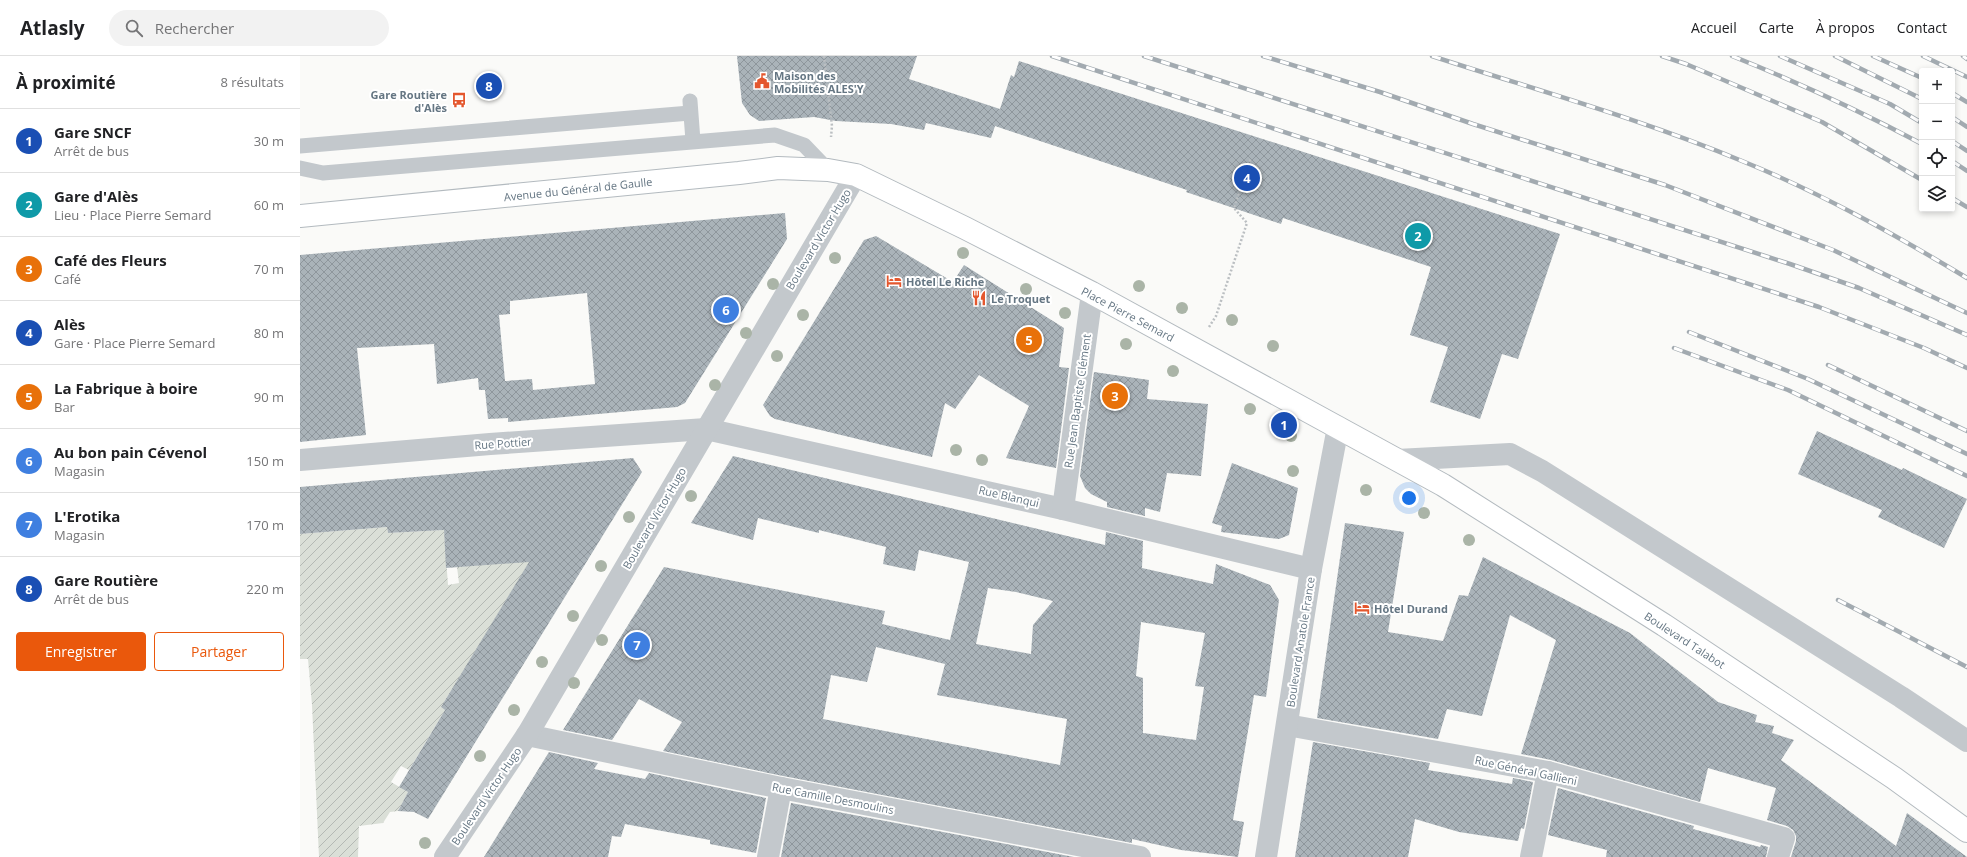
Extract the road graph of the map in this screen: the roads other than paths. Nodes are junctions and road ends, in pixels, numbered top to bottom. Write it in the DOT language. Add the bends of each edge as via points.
graph roads {
  1 [pos="693,141"];
  2 [pos="300,146"];
  3 [pos="300,168"];
  4 [pos="828,170"];
  5 [pos="856,175"];
  6 [pos="300,216"];
  7 [pos="1092,293"];
  8 [pos="1338,427"];
  9 [pos="706,429"];
  10 [pos="300,460"];
  11 [pos="1397,460"];
  12 [pos="1063,508"];
  13 [pos="1311,569"];
  14 [pos="1288,725"];
  15 [pos="527,735"];
  16 [pos="1967,741"];
  17 [pos="1548,772"];
  18 [pos="781,788"];
  19 [pos="1967,830"];
  20 [pos="1781,848"];
  21 [pos="445,857"];
  22 [pos="768,857"];
  23 [pos="1140,857"];
  24 [pos="1266,857"];
  25 [pos="1531,857"];
  1 -- 2 [label="lane" via="690,107"];
  1 -- 3 [label="lane" via="323,173"];
  1 -- 4 [label="lane" via="775,134 804,145"];
  4 -- 5 [label="main road, Avenue du Général de Gaulle"];
  4 -- 6 [label="main road, Avenue du Général de Gaulle" via="778,168"];
  5 -- 7 [label="main road, Place Pierre Semard"];
  5 -- 9 [label="street, Boulevard Victor Hugo"];
  7 -- 8 [label="main road, Place Pierre Semard"];
  7 -- 12 [label="street, Rue Jean Baptiste Clément"];
  8 -- 11 [label="main road, Place Pierre Semard"];
  8 -- 13 [label="street, Boulevard Anatole France"];
  9 -- 10 [label="street, Rue Pottier" via="482,444"];
  9 -- 12 [label="street, Rue Blanqui"];
  9 -- 15 [label="street, Boulevard Victor Hugo"];
  11 -- 16 [label="street" via="1510,454 1542,471"];
  11 -- 19 [label="main road, Boulevard Talabot" via="1443,485 1664,625 1894,778"];
  12 -- 13 [label="street, Rue Blanqui"];
  13 -- 14 [label="street, Boulevard Anatole France"];
  14 -- 17 [label="street, Rue Général Gallieni"];
  14 -- 24 [label="street, Boulevard Anatole France"];
  15 -- 18 [label="street, Rue Camille Desmoulins"];
  15 -- 21 [label="street, Boulevard Victor Hugo"];
  17 -- 20 [label="street, Rue Général Gallieni"];
  17 -- 25 [label="street"];
  18 -- 22 [label="street"];
  18 -- 23 [label="street, Rue Camille Desmoulins"];
}
